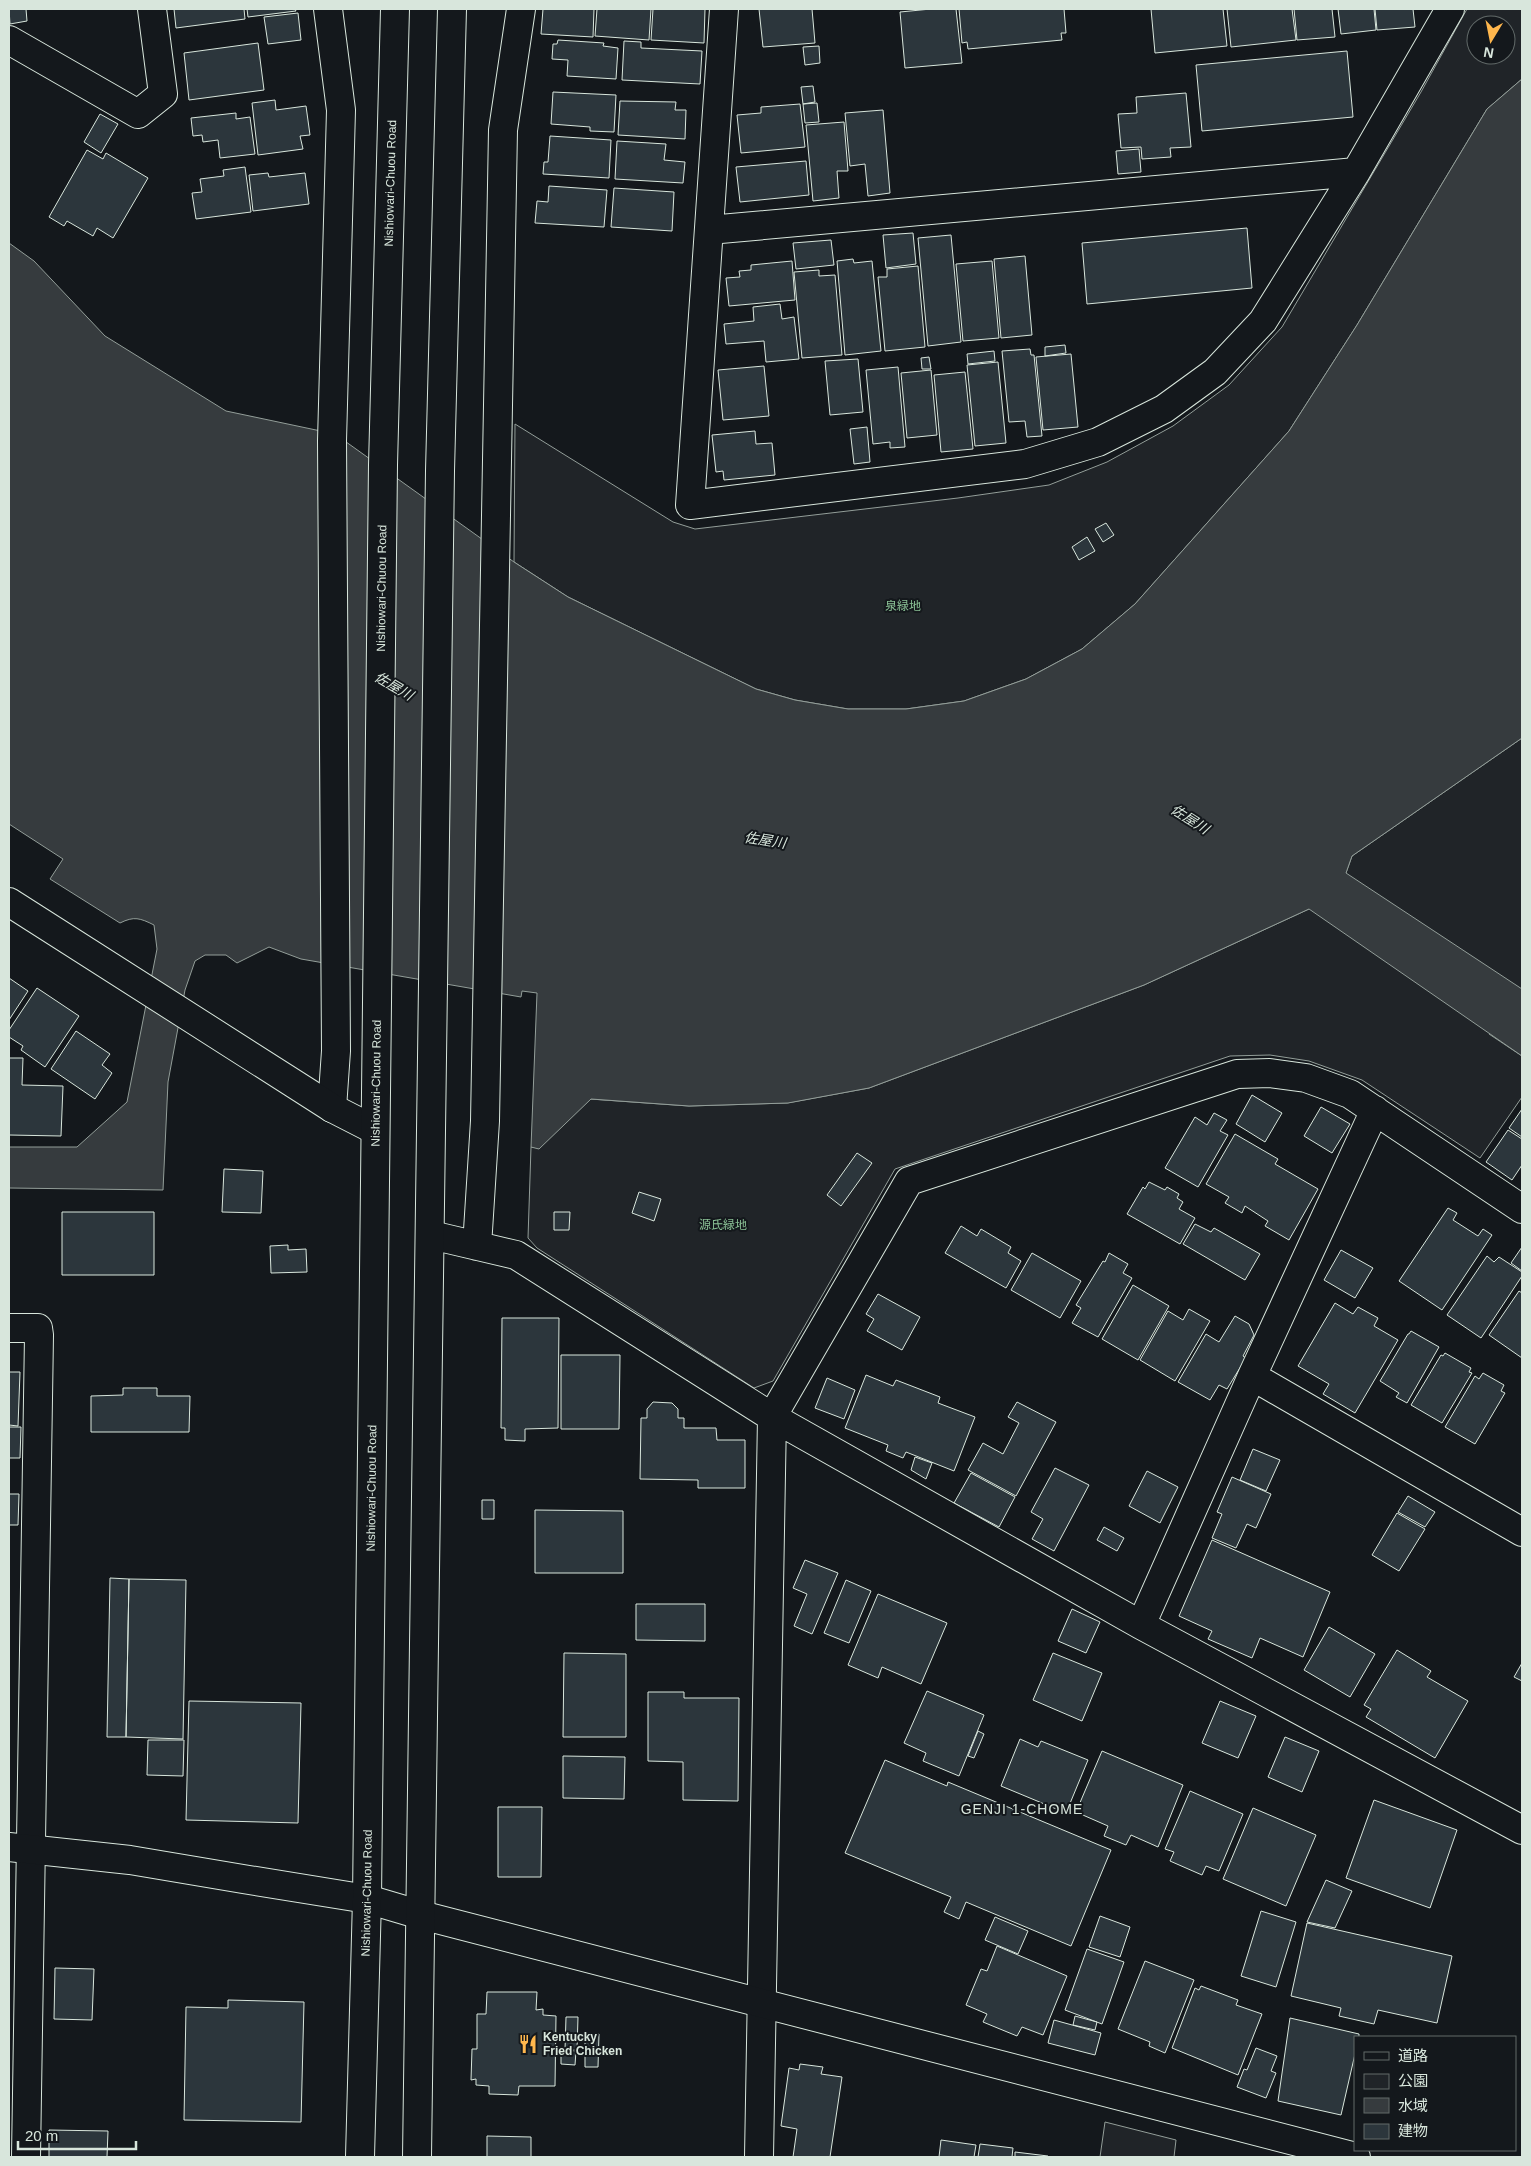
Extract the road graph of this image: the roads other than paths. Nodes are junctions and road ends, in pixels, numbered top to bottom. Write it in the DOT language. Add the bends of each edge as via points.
graph roads {
  1 [pos="152,9"];
  2 [pos="328,9"];
  3 [pos="387,9"];
  4 [pos="395,9"];
  5 [pos="521,9"];
  6 [pos="724,9"];
  7 [pos="1450,9"];
  8 [pos="452,10"];
  9 [pos="9,40"];
  10 [pos="394,53"];
  11 [pos="1356,172"];
  12 [pos="709,230"];
  13 [pos="9,902"];
  14 [pos="332,1108"];
  15 [pos="1375,1110"];
  16 [pos="375,1130"];
  17 [pos="1522,1208"];
  18 [pos="431,1235"];
  19 [pos="477,1246"];
  20 [pos="9,1328"];
  21 [pos="1252,1376"];
  22 [pos="772,1417"];
  23 [pos="1522,1532"];
  24 [pos="1141,1625"];
  25 [pos="1522,1830"];
  26 [pos="19,1848"];
  27 [pos="368,1899"];
  28 [pos="421,1915"];
  29 [pos="763,2004"];
  30 [pos="26,2157"];
  31 [pos="360,2157"];
  32 [pos="417,2157"];
  33 [pos="759,2157"];
  34 [pos="1356,2157"];
  1 -- 9 [label="street" via="163,94 138,114"];
  2 -- 14 [label="street" via="341,110 332,441 336,1052"];
  3 -- 10 [label="street"];
  4 -- 10 [label="street, Nishiowari-Chuou Road"];
  5 -- 19 [label="street" via="503,130 485,1121"];
  6 -- 12 [label="street"];
  7 -- 11 [label="street"];
  8 -- 18 [label="street" via="440,471"];
  10 -- 16 [label="street, Nishiowari-Chuou Road" via="383,465"];
  11 -- 12 [label="street"];
  11 -- 12 [label="street" via="1263,321 1215,372 1164,409 1098,442 1024,464 690,504"];
  13 -- 14 [label="street"];
  14 -- 16 [label="street"];
  15 -- 17 [label="street"];
  15 -- 21 [label="street"];
  15 -- 22 [label="street" via="1350,1094 1306,1078 1270,1073 1236,1074 909,1181"];
  16 -- 27 [label="street, Nishiowari-Chuou Road"];
  18 -- 19 [label="street"];
  18 -- 28 [label="street"];
  19 -- 22 [label="street" via="516,1256"];
  20 -- 26 [label="street" via="38,1328 39,1336"];
  21 -- 23 [label="street"];
  21 -- 24 [label="street"];
  22 -- 24 [label="street"];
  22 -- 29 [label="street"];
  24 -- 25 [label="street"];
  26 -- 27 [label="street" via="130,1860"];
  26 -- 30 [label="street"];
  27 -- 28 [label="street"];
  27 -- 31 [label="street, Nishiowari-Chuou Road"];
  28 -- 29 [label="street"];
  28 -- 32 [label="street"];
  29 -- 33 [label="street"];
  29 -- 34 [label="street"];
}
